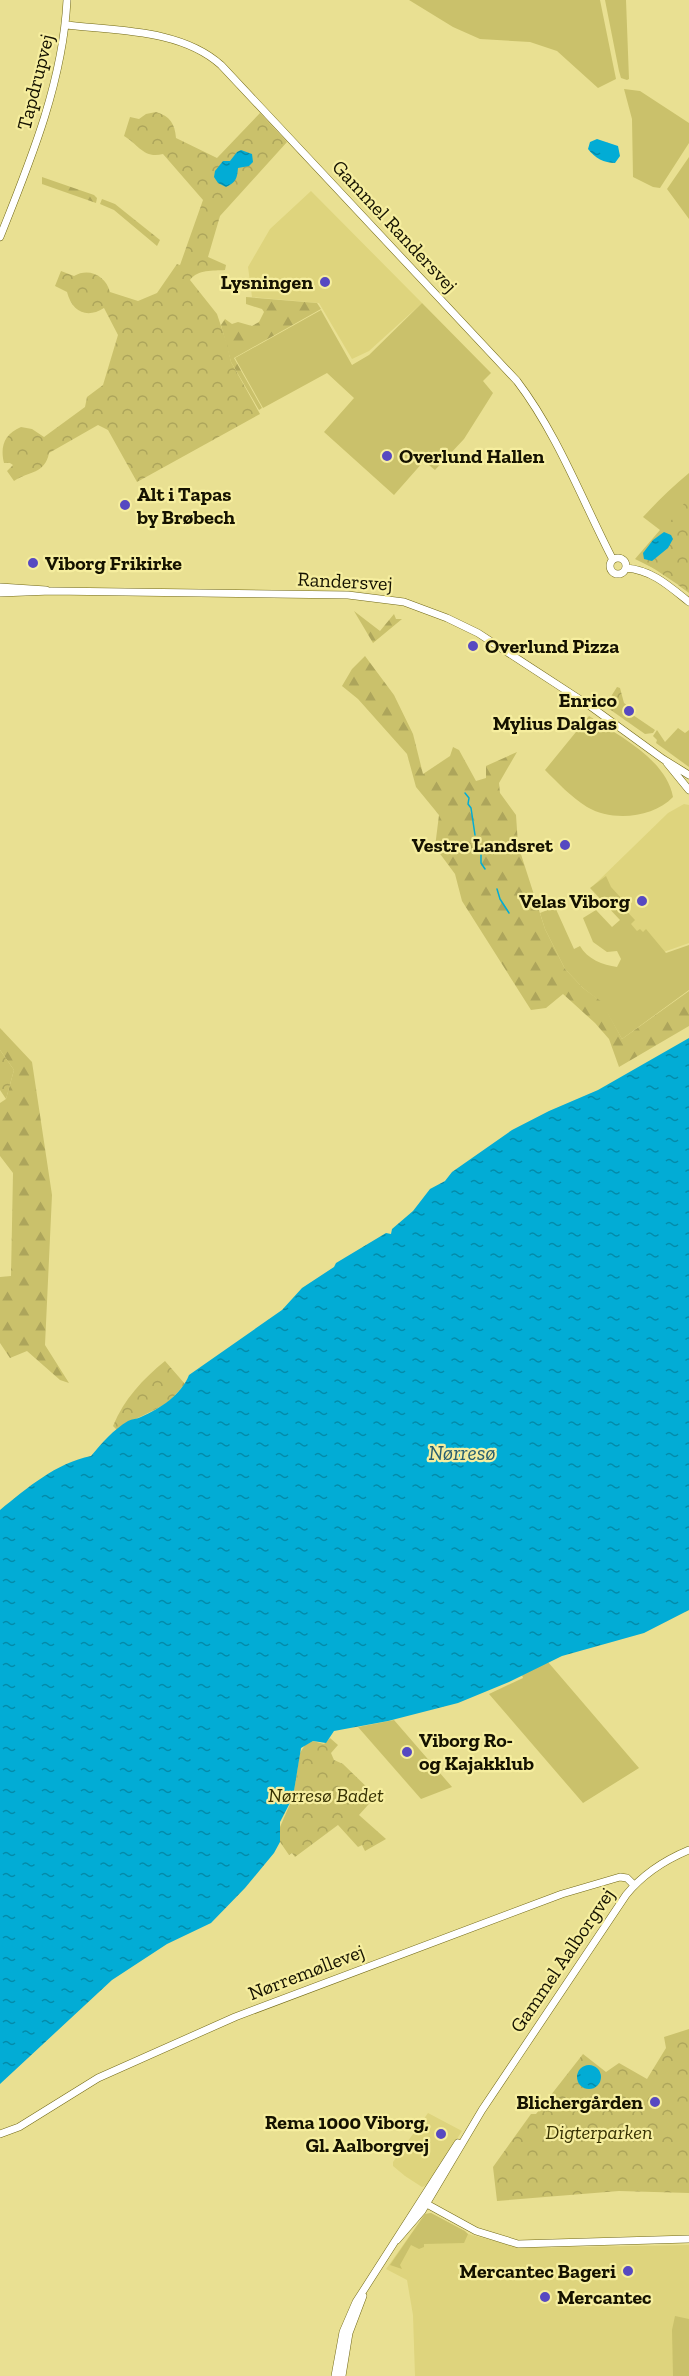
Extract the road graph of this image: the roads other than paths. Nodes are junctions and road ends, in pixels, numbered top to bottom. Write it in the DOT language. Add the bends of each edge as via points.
graph roads {
  1 [pos="67,0"];
  2 [pos="66,25"];
  3 [pos="0,237"];
  4 [pos="613,560"];
  5 [pos="626,568"];
  6 [pos="0,587"];
  7 [pos="51,591"];
  8 [pos="0,593"];
  9 [pos="689,602"];
  10 [pos="663,759"];
  11 [pos="689,775"];
  12 [pos="688,784"];
  13 [pos="689,1850"];
  14 [pos="634,1885"];
  15 [pos="0,2134"];
  16 [pos="426,2200"];
  17 [pos="689,2239"];
  18 [pos="366,2288"];
  19 [pos="335,2376"];
  20 [pos="342,2376"];
  1 -- 2 [label="street, Tapdrupvej"];
  2 -- 3 [label="street, Tapdrupvej" via="37,140"];
  2 -- 4 [label="street, Gammel Randersvej" via="178,40 203,51 221,65 517,381 546,426"];
  4 -- 5 [label="street" via="621,559"];
  4 -- 5 [label="street" via="610,566 614,572"];
  5 -- 9 [label="street" via="642,569"];
  6 -- 7 [label="street, Randersvej"];
  7 -- 8 [label="street, Randersvej"];
  7 -- 10 [label="street, Randersvej" via="348,595 404,602 478,633"];
  10 -- 11 [label="street, Randersvej"];
  10 -- 12 [label="street, Randersvej"];
  13 -- 14 [label="street, Gammel Aalborgvej"];
  14 -- 15 [label="street, Nørremøllevej" via="620,1877 562,1894 235,2016 98,2078 19,2127"];
  14 -- 16 [label="street, Gammel Aalborgvej"];
  16 -- 17 [label="street" via="461,2223 518,2244"];
  16 -- 18 [label="street, Gammel Aalborgvej"];
  18 -- 19 [label="street, Gammel Aalborgvej" via="343,2332"];
  18 -- 20 [label="street, Gammel Aalborgvej" via="349,2333"];
}
